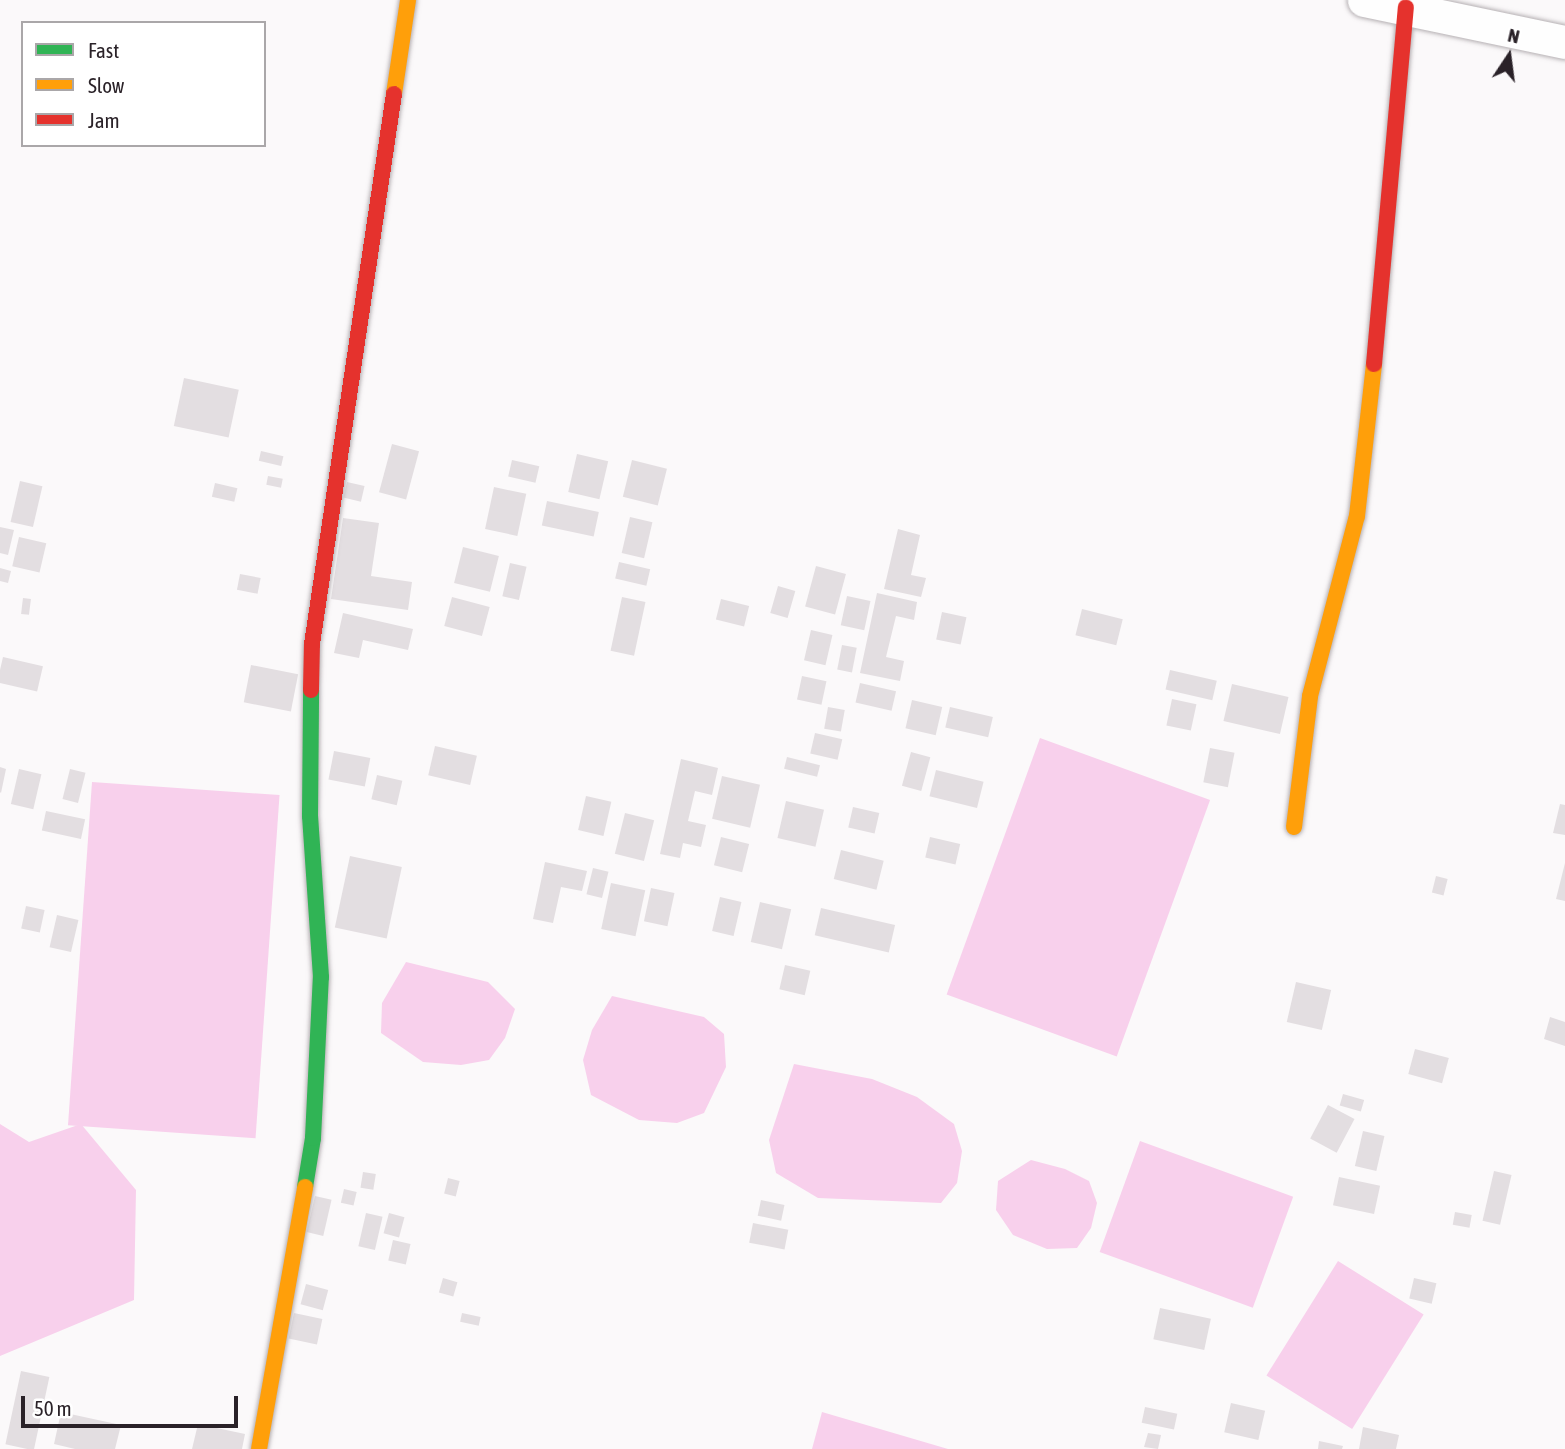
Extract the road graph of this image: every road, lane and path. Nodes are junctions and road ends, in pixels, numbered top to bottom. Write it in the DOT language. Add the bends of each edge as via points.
graph roads {
  1 [pos="408,0"];
  2 [pos="1364,0"];
  3 [pos="1406,7"];
  4 [pos="1565,42"];
  5 [pos="1294,827"];
  6 [pos="259,1449"];
  1 -- 6 [label="street" via="312,644 310,816 321,977 313,1138"];
  2 -- 3 [label="street"];
  3 -- 4 [label="street"];
  3 -- 5 [label="street" via="1357,516 1310,696"];
}
